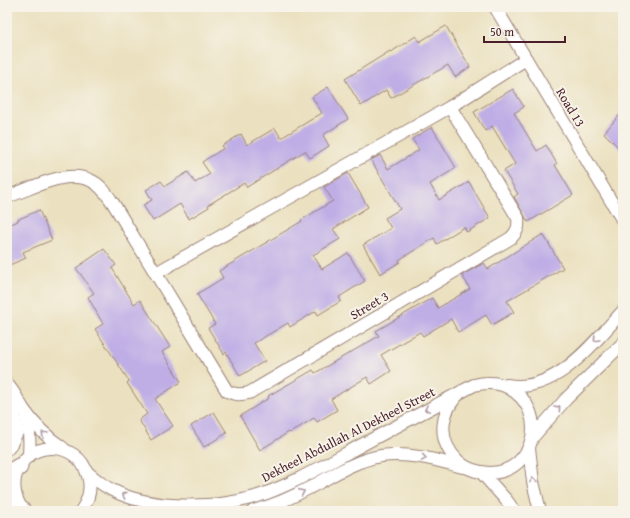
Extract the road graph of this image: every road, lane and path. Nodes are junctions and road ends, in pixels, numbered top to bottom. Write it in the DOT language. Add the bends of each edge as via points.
graph roads {
  1 [pos="495,7"];
  2 [pos="526,59"];
  3 [pos="450,107"];
  4 [pos="7,197"];
  5 [pos="623,221"];
  6 [pos="156,273"];
  7 [pos="623,311"];
  8 [pos="623,343"];
  9 [pos="7,384"];
  10 [pos="502,385"];
  11 [pos="462,391"];
  12 [pos="7,406"];
  13 [pos="24,410"];
  14 [pos="531,443"];
  15 [pos="7,446"];
  16 [pos="69,452"];
  17 [pos="18,466"];
  18 [pos="467,468"];
  19 [pos="87,472"];
  20 [pos="481,472"];
  21 [pos="7,501"];
  22 [pos="23,511"];
  23 [pos="81,511"];
  24 [pos="253,511"];
  25 [pos="514,511"];
  26 [pos="540,511"];
  1 -- 2 [label="street, Road 13"];
  2 -- 3 [label="street"];
  2 -- 5 [label="street, Road 13"];
  3 -- 6 [label="street"];
  3 -- 6 [label="street, Street 3" via="518,218 518,230 512,238 249,393 227,392"];
  4 -- 6 [label="street, Street 3" via="64,177 90,180 110,198"];
  7 -- 10 [label="street, one-way" via="564,370 536,384 517,387"];
  14 -- 8 [label="street, one-way" via="566,399"];
  9 -- 13 [label="street"];
  10 -- 11 [label="street" via="481,383"];
  10 -- 14 [label="street" via="517,393 528,405 534,428"];
  11 -- 18 [label="street" via="446,412 444,430 448,448"];
  11 -- 19 [label="street, Dekheel Abdullah Al Dekheel Street, one-way" via="297,479 274,490 233,502 193,506 149,502 113,491"];
  12 -- 15 [label="highway" via="15,431"];
  16 -- 13 [label="street, one-way" via="52,441"];
  13 -- 17 [label="street" via="28,421 30,444"];
  14 -- 20 [label="street" via="521,460 509,468"];
  26 -- 14 [label="street, one-way" via="533,482"];
  16 -- 17 [label="street" via="53,448 36,451"];
  16 -- 19 [label="street" via="77,457"];
  17 -- 22 [label="street" via="14,491"];
  18 -- 20 [label="street"];
  24 -- 18 [label="street, one-way" via="266,508 308,489 357,463 381,456 414,456"];
  19 -- 23 [label="street" via="90,490"];
  20 -- 25 [label="street"];
  21 -- 22 [label="highway"];
}
